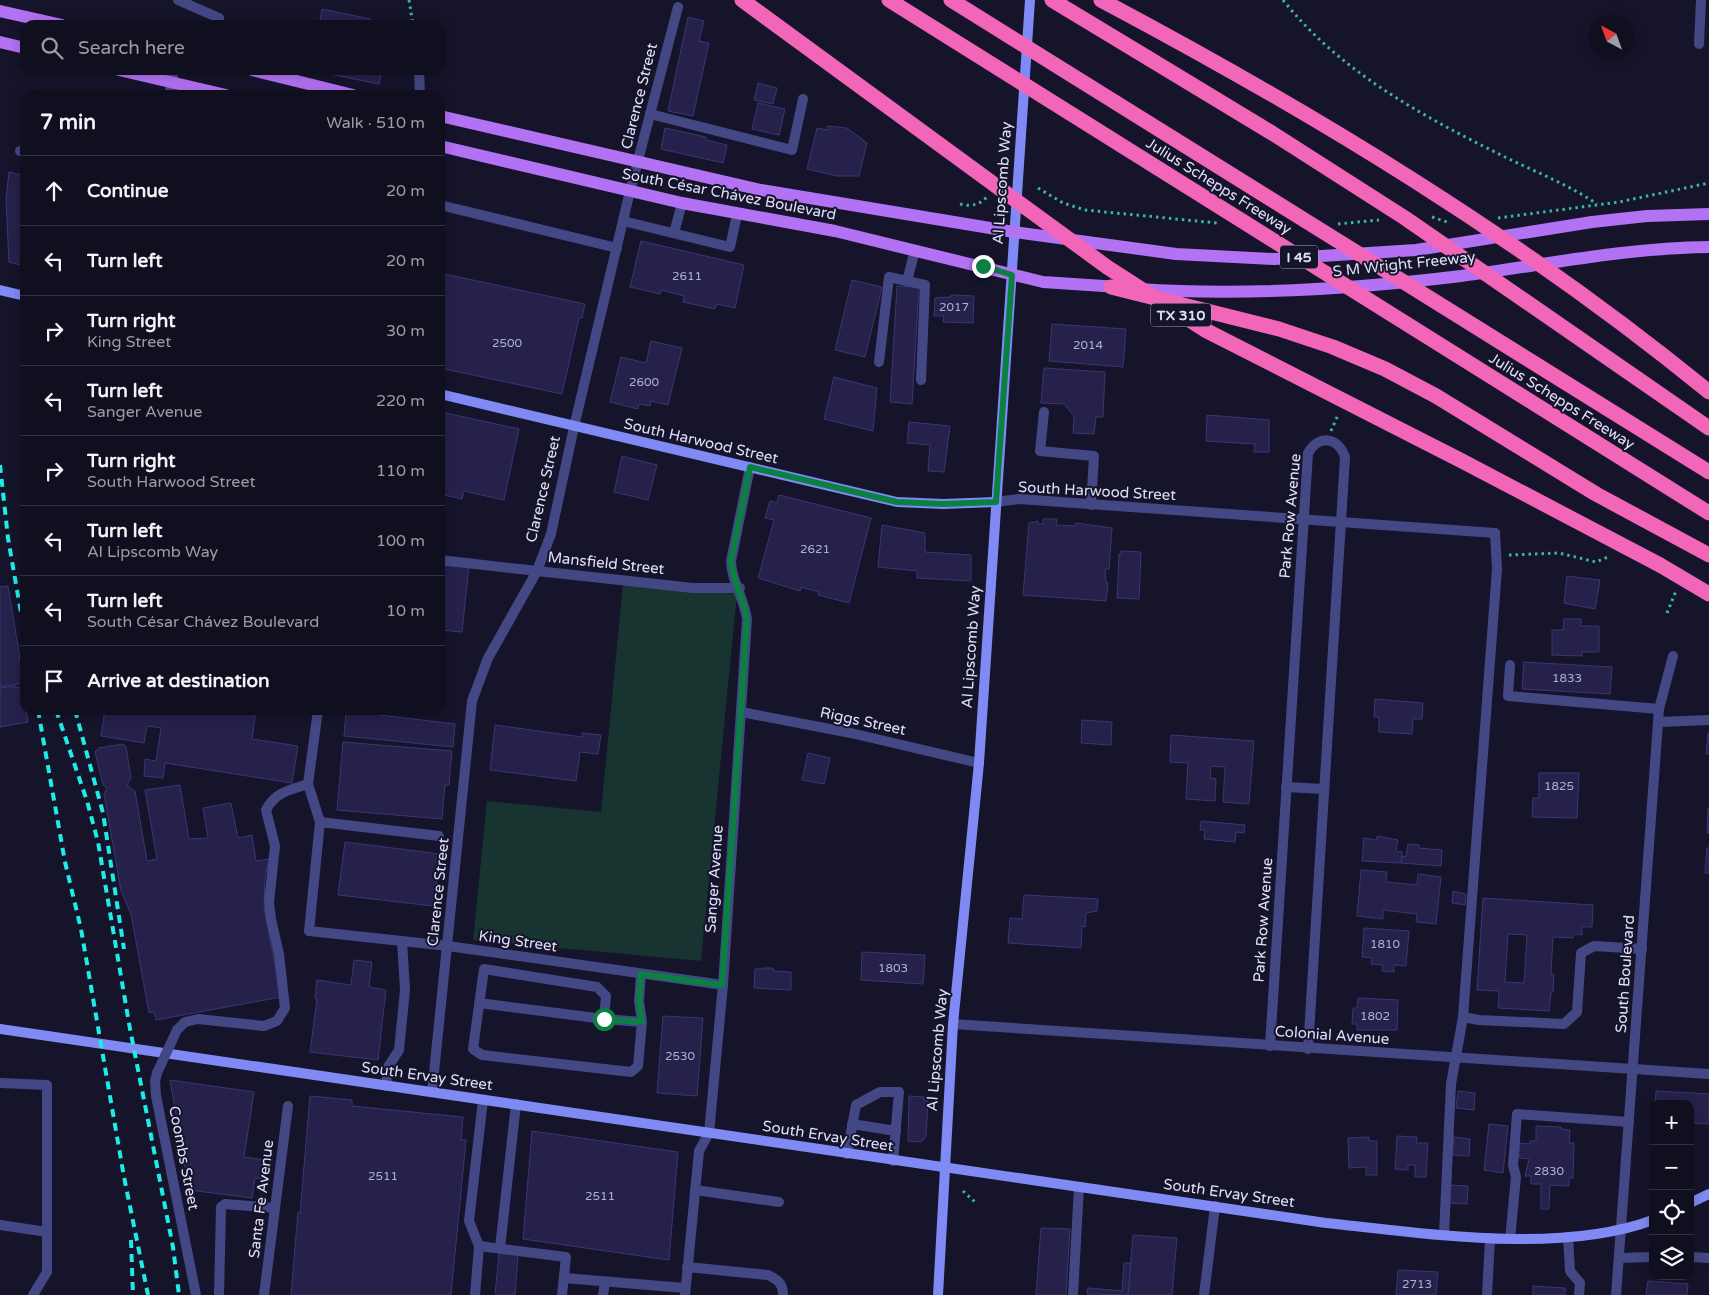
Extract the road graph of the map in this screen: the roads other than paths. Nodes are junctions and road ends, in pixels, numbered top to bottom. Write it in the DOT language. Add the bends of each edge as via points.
graph roads {
  1 [pos="178,0"];
  2 [pos="742,0"];
  3 [pos="889,0"];
  4 [pos="951,0"];
  5 [pos="1030,0"];
  6 [pos="1052,0"];
  7 [pos="1101,0"];
  8 [pos="1701,0"];
  9 [pos="678,7"];
  10 [pos="0,11"];
  11 [pos="40,20"];
  12 [pos="218,20"];
  13 [pos="0,42"];
  14 [pos="1699,44"];
  15 [pos="20,47"];
  16 [pos="272,75"];
  17 [pos="419,75"];
  18 [pos="173,76"];
  19 [pos="169,90"];
  20 [pos="212,90"];
  21 [pos="333,90"];
  22 [pos="420,90"];
  23 [pos="803,100"];
  24 [pos="650,114"];
  25 [pos="445,117"];
  26 [pos="445,147"];
  27 [pos="638,162"];
  28 [pos="630,192"];
  29 [pos="682,203"];
  30 [pos="445,206"];
  31 [pos="1709,214"];
  32 [pos="737,215"];
  33 [pos="623,221"];
  34 [pos="1014,232"];
  35 [pos="674,233"];
  36 [pos="1709,247"];
  37 [pos="617,248"];
  38 [pos="915,250"];
  39 [pos="1012,275"];
  40 [pos="907,281"];
  41 [pos="1111,287"];
  42 [pos="0,290"];
  43 [pos="20,295"];
  44 [pos="879,362"];
  45 [pos="921,380"];
  46 [pos="1709,392"];
  47 [pos="445,395"];
  48 [pos="1044,412"];
  49 [pos="574,427"];
  50 [pos="1709,428"];
  51 [pos="750,467"];
  52 [pos="1709,472"];
  53 [pos="996,502"];
  54 [pos="1091,505"];
  55 [pos="1709,513"];
  56 [pos="1303,518"];
  57 [pos="1340,522"];
  58 [pos="1709,555"];
  59 [pos="445,561"];
  60 [pos="536,571"];
  61 [pos="740,588"];
  62 [pos="1709,594"];
  63 [pos="1673,656"];
  64 [pos="1510,665"];
  65 [pos="1659,709"];
  66 [pos="741,712"];
  67 [pos="317,715"];
  68 [pos="1709,720"];
  69 [pos="1658,722"];
  70 [pos="979,763"];
  71 [pos="308,784"];
  72 [pos="1286,787"];
  73 [pos="1324,789"];
  74 [pos="320,822"];
  75 [pos="439,836"];
  76 [pos="402,941"];
  77 [pos="448,946"];
  78 [pos="1642,949"];
  79 [pos="641,974"];
  80 [pos="722,985"];
  81 [pos="479,1003"];
  82 [pos="1463,1017"];
  83 [pos="604,1019"];
  84 [pos="642,1022"];
  85 [pos="953,1024"];
  86 [pos="0,1029"];
  87 [pos="1270,1046"];
  88 [pos="1308,1049"];
  89 [pos="1457,1059"];
  90 [pos="1633,1069"];
  91 [pos="1709,1074"];
  92 [pos="0,1083"];
  93 [pos="386,1086"];
  94 [pos="432,1092"];
  95 [pos="483,1100"];
  96 [pos="516,1104"];
  97 [pos="288,1106"];
  98 [pos="1629,1122"];
  99 [pos="852,1124"];
  100 [pos="896,1131"];
  101 [pos="709,1133"];
  102 [pos="846,1154"];
  103 [pos="893,1161"];
  104 [pos="944,1168"];
  105 [pos="1079,1187"];
  106 [pos="695,1190"];
  107 [pos="1709,1194"];
  108 [pos="1694,1201"];
  109 [pos="779,1202"];
  110 [pos="1214,1206"];
  111 [pos="275,1208"];
  112 [pos="1649,1221"];
  113 [pos="0,1225"];
  114 [pos="1621,1230"];
  115 [pos="47,1232"];
  116 [pos="1444,1234"];
  117 [pos="1490,1238"];
  118 [pos="1568,1238"];
  119 [pos="1510,1240"];
  120 [pos="479,1246"];
  121 [pos="500,1248"];
  122 [pos="1649,1257"];
  123 [pos="1694,1257"];
  124 [pos="1619,1258"];
  125 [pos="1709,1258"];
  126 [pos="687,1267"];
  127 [pos="564,1278"];
  128 [pos="605,1282"];
  129 [pos="644,1290"];
  130 [pos="685,1291"];
  131 [pos="33,1295"];
  132 [pos="196,1295"];
  133 [pos="219,1295"];
  134 [pos="264,1295"];
  135 [pos="475,1295"];
  136 [pos="562,1295"];
  137 [pos="603,1295"];
  138 [pos="783,1295"];
  139 [pos="938,1295"];
  140 [pos="1073,1295"];
  141 [pos="1204,1295"];
  142 [pos="1487,1295"];
  143 [pos="1579,1295"];
  144 [pos="1616,1295"];
  1 -- 12 [label="street"];
  2 -- 62 [label="highway, TX 310, bridge" via="1099,261 1205,330 1462,461"];
  3 -- 55 [label="highway, Julius Schepps Freeway / I 45, bridge"];
  4 -- 52 [label="highway, Julius Schepps Freeway / I 45, bridge"];
  5 -- 34 [label="main road, Al Lipscomb Way"];
  6 -- 50 [label="highway, bridge" via="1405,218"];
  7 -- 46 [label="highway, bridge" via="1291,106 1425,189 1581,294"];
  8 -- 14 [label="street"];
  9 -- 24 [label="street, Clarence Street"];
  10 -- 11 [label="main road"];
  13 -- 15 [label="main road"];
  16 -- 21 [label="main road"];
  17 -- 22 [label="street"];
  18 -- 19 [label="street"];
  18 -- 20 [label="main road"];
  23 -- 24 [label="street" via="792,150"];
  24 -- 27 [label="street, Clarence Street"];
  25 -- 27 [label="main road, South César Chávez Boulevard"];
  26 -- 28 [label="main road, South César Chávez Boulevard"];
  27 -- 28 [label="street, Clarence Street"];
  27 -- 34 [label="main road, South César Chávez Boulevard" via="761,190"];
  28 -- 29 [label="main road, South César Chávez Boulevard"];
  28 -- 33 [label="street, Clarence Street"];
  29 -- 32 [label="main road, South César Chávez Boulevard"];
  29 -- 35 [label="street"];
  30 -- 37 [label="street"];
  31 -- 34 [label="main road, S M Wright Freeway" via="1601,221 1416,250 1274,259 1176,254"];
  32 -- 35 [label="street" via="730,247"];
  32 -- 38 [label="main road, South César Chávez Boulevard" via="835,231"];
  33 -- 35 [label="street"];
  33 -- 37 [label="street, Clarence Street"];
  34 -- 39 [label="main road, Al Lipscomb Way"];
  36 -- 41 [label="main road, S M Wright Freeway" via="1665,248 1460,276 1302,291 1185,292"];
  37 -- 49 [label="street, Clarence Street"];
  38 -- 39 [label="main road, South César Chávez Boulevard"];
  38 -- 40 [label="street"];
  39 -- 41 [label="main road, S M Wright Freeway" via="1043,282"];
  39 -- 53 [label="main road, Al Lipscomb Way"];
  40 -- 44 [label="street" via="889,277"];
  40 -- 45 [label="street" via="925,285"];
  41 -- 58 [label="highway" via="1307,338 1411,382 1596,494"];
  42 -- 43 [label="main road"];
  47 -- 49 [label="main road, South Harwood Street"];
  48 -- 54 [label="street" via="1040,452 1094,456"];
  49 -- 51 [label="main road, South Harwood Street"];
  49 -- 60 [label="street, Clarence Street" via="551,534"];
  51 -- 53 [label="main road, South Harwood Street" via="897,502"];
  51 -- 61 [label="street, Sanger Avenue" via="731,561 731,570"];
  53 -- 54 [label="street, South Harwood Street" via="1019,500"];
  53 -- 70 [label="main road, Al Lipscomb Way"];
  54 -- 56 [label="street, South Harwood Street"];
  56 -- 57 [label="street, South Harwood Street"];
  56 -- 57 [label="street, Park Row Avenue" via="1308,453 1312,445 1323,439 1335,441 1345,457"];
  56 -- 72 [label="street, Park Row Avenue"];
  57 -- 73 [label="street, Park Row Avenue"];
  57 -- 82 [label="street, South Harwood Street" via="1495,533 1497,569"];
  59 -- 60 [label="street, Mansfield Street"];
  60 -- 61 [label="street, Mansfield Street" via="693,588"];
  60 -- 77 [label="street, Clarence Street" via="488,658 472,701"];
  61 -- 66 [label="street, Sanger Avenue" via="747,619"];
  63 -- 65 [label="street, South Boulevard"];
  64 -- 65 [label="street" via="1508,696"];
  65 -- 69 [label="street, South Boulevard"];
  66 -- 70 [label="street, Riggs Street" via="851,733"];
  66 -- 80 [label="street, Sanger Avenue"];
  67 -- 71 [label="street"];
  68 -- 69 [label="street"];
  69 -- 78 [label="street, South Boulevard"];
  70 -- 85 [label="main road, Al Lipscomb Way"];
  71 -- 74 [label="street"];
  71 -- 132 [label="street, Coombs Street, bridge" via="272,799 266,810 275,846 269,902 285,1008 276,1020 264,1026 198,1019 185,1022 177,1030 155,1081"];
  72 -- 73 [label="street"];
  72 -- 87 [label="street, Park Row Avenue"];
  73 -- 88 [label="street, Park Row Avenue"];
  74 -- 75 [label="street"];
  74 -- 76 [label="street, King Street" via="309,930"];
  76 -- 77 [label="street, King Street"];
  76 -- 93 [label="street" via="405,990 399,1050 388,1067"];
  77 -- 79 [label="street, King Street"];
  77 -- 94 [label="street, Clarence Street"];
  78 -- 82 [label="street" via="1594,946 1581,953 1577,1012 1564,1024"];
  78 -- 90 [label="street, South Boulevard"];
  79 -- 80 [label="street, King Street"];
  79 -- 84 [label="street" via="639,1000"];
  80 -- 101 [label="street, Sanger Avenue"];
  81 -- 83 [label="street"];
  81 -- 83 [label="street" via="484,969 597,987 606,996"];
  81 -- 84 [label="street" via="473,1048 482,1055 631,1072 638,1066"];
  82 -- 89 [label="street"];
  83 -- 84 [label="street"];
  85 -- 87 [label="street, Colonial Avenue"];
  85 -- 104 [label="main road, Al Lipscomb Way"];
  86 -- 93 [label="main road, South Ervay Street"];
  87 -- 88 [label="street, Colonial Avenue"];
  88 -- 89 [label="street, Colonial Avenue"];
  89 -- 90 [label="street, Colonial Avenue"];
  89 -- 116 [label="street" via="1451,1084"];
  90 -- 91 [label="street, Colonial Avenue"];
  90 -- 98 [label="street, South Boulevard"];
  92 -- 115 [label="street" via="47,1085"];
  93 -- 94 [label="main road, South Ervay Street"];
  94 -- 95 [label="main road, South Ervay Street"];
  95 -- 96 [label="main road, South Ervay Street"];
  95 -- 120 [label="street" via="469,1221"];
  96 -- 101 [label="main road, South Ervay Street"];
  96 -- 121 [label="street"];
  97 -- 111 [label="street, Santa Fe Avenue"];
  98 -- 114 [label="street, South Boulevard"];
  98 -- 119 [label="street" via="1518,1114"];
  99 -- 100 [label="street"];
  99 -- 100 [label="street" via="856,1105 880,1092 899,1092"];
  99 -- 102 [label="street"];
  100 -- 103 [label="street"];
  101 -- 102 [label="main road, South Ervay Street"];
  101 -- 106 [label="street, Sanger Avenue" via="699,1151"];
  102 -- 103 [label="main road, South Ervay Street"];
  103 -- 104 [label="main road, South Ervay Street"];
  104 -- 105 [label="main road, South Ervay Street"];
  104 -- 139 [label="main road, Al Lipscomb Way"];
  105 -- 110 [label="main road, South Ervay Street"];
  105 -- 140 [label="street"];
  106 -- 109 [label="street"];
  106 -- 126 [label="street, Sanger Avenue"];
  107 -- 108 [label="main road"];
  110 -- 116 [label="main road, South Ervay Street" via="1326,1223"];
  110 -- 141 [label="street"];
  111 -- 133 [label="street" via="225,1204 220,1207"];
  111 -- 134 [label="street, Santa Fe Avenue"];
  112 -- 114 [label="main road, South Ervay Street"];
  113 -- 115 [label="street"];
  114 -- 118 [label="main road, South Ervay Street"];
  114 -- 124 [label="street, South Boulevard"];
  115 -- 131 [label="street" via="47,1272"];
  116 -- 117 [label="main road, South Ervay Street"];
  117 -- 119 [label="main road, South Ervay Street"];
  117 -- 142 [label="street"];
  118 -- 119 [label="main road, South Ervay Street"];
  118 -- 143 [label="street" via="1570,1271 1580,1283"];
  120 -- 121 [label="street"];
  120 -- 135 [label="street"];
  121 -- 127 [label="street" via="566,1257"];
  122 -- 124 [label="street"];
  123 -- 125 [label="street"];
  124 -- 144 [label="street, South Boulevard"];
  126 -- 130 [label="street, Sanger Avenue"];
  126 -- 138 [label="street" via="768,1275 783,1286"];
  127 -- 128 [label="street"];
  127 -- 136 [label="street"];
  128 -- 129 [label="street"];
  128 -- 137 [label="street"];
  129 -- 130 [label="street"];
}
